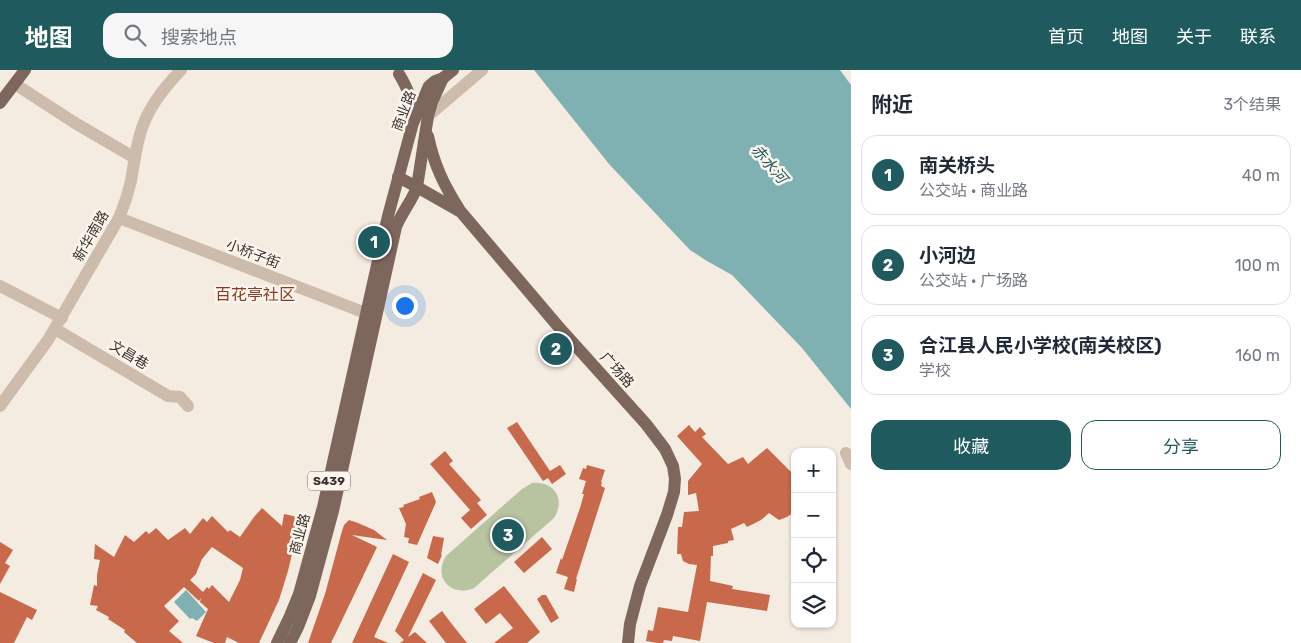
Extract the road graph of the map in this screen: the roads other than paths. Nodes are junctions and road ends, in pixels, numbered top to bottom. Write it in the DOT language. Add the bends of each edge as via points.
graph roads {
  1 [pos="25,70"];
  2 [pos="181,70"];
  3 [pos="482,70"];
  4 [pos="397,72"];
  5 [pos="448,74"];
  6 [pos="14,84"];
  7 [pos="429,86"];
  8 [pos="0,103"];
  9 [pos="427,120"];
  10 [pos="413,123"];
  11 [pos="135,158"];
  12 [pos="398,178"];
  13 [pos="417,187"];
  14 [pos="461,212"];
  15 [pos="119,218"];
  16 [pos="0,286"];
  17 [pos="371,316"];
  18 [pos="58,323"];
  19 [pos="0,406"];
  20 [pos="188,406"];
  21 [pos="277,643"];
  22 [pos="290,643"];
  23 [pos="628,643"];
  1 -- 6 [label="main road"];
  2 -- 11 [label="street, 新华南路" via="152,106"];
  3 -- 9 [label="street"];
  4 -- 7 [label="main road" via="411,85"];
  4 -- 10 [label="main road" via="411,98"];
  5 -- 7 [label="main road, 商业路"];
  5 -- 9 [label="main road, 商业路 / S439" via="432,102"];
  6 -- 8 [label="main road"];
  6 -- 11 [label="street"];
  7 -- 10 [label="main road, 商业路 / S439"];
  9 -- 13 [label="main road, 商业路 / S439"];
  9 -- 14 [label="main road" via="432,155"];
  10 -- 12 [label="main road, 商业路 / S439"];
  11 -- 15 [label="street, 新华南路"];
  12 -- 13 [label="main road, 广场路"];
  12 -- 17 [label="main road, 商业路 / S439" via="388,216"];
  13 -- 14 [label="main road, 广场路"];
  13 -- 17 [label="main road, 商业路 / S439" via="396,227"];
  14 -- 23 [label="main road, 广场路" via="556,325 646,424 673,466 674,492 640,586"];
  15 -- 17 [label="street, 小桥子街"];
  15 -- 18 [label="street, 新华南路"];
  16 -- 18 [label="street, 文昌巷"];
  17 -- 21 [label="main road, 商业路 / S439" via="299,594"];
  17 -- 22 [label="main road, 商业路 / S439" via="333,510 310,596"];
  18 -- 19 [label="street, 新华南路"];
  18 -- 20 [label="street, 文昌巷" via="161,392 180,398"];
}
